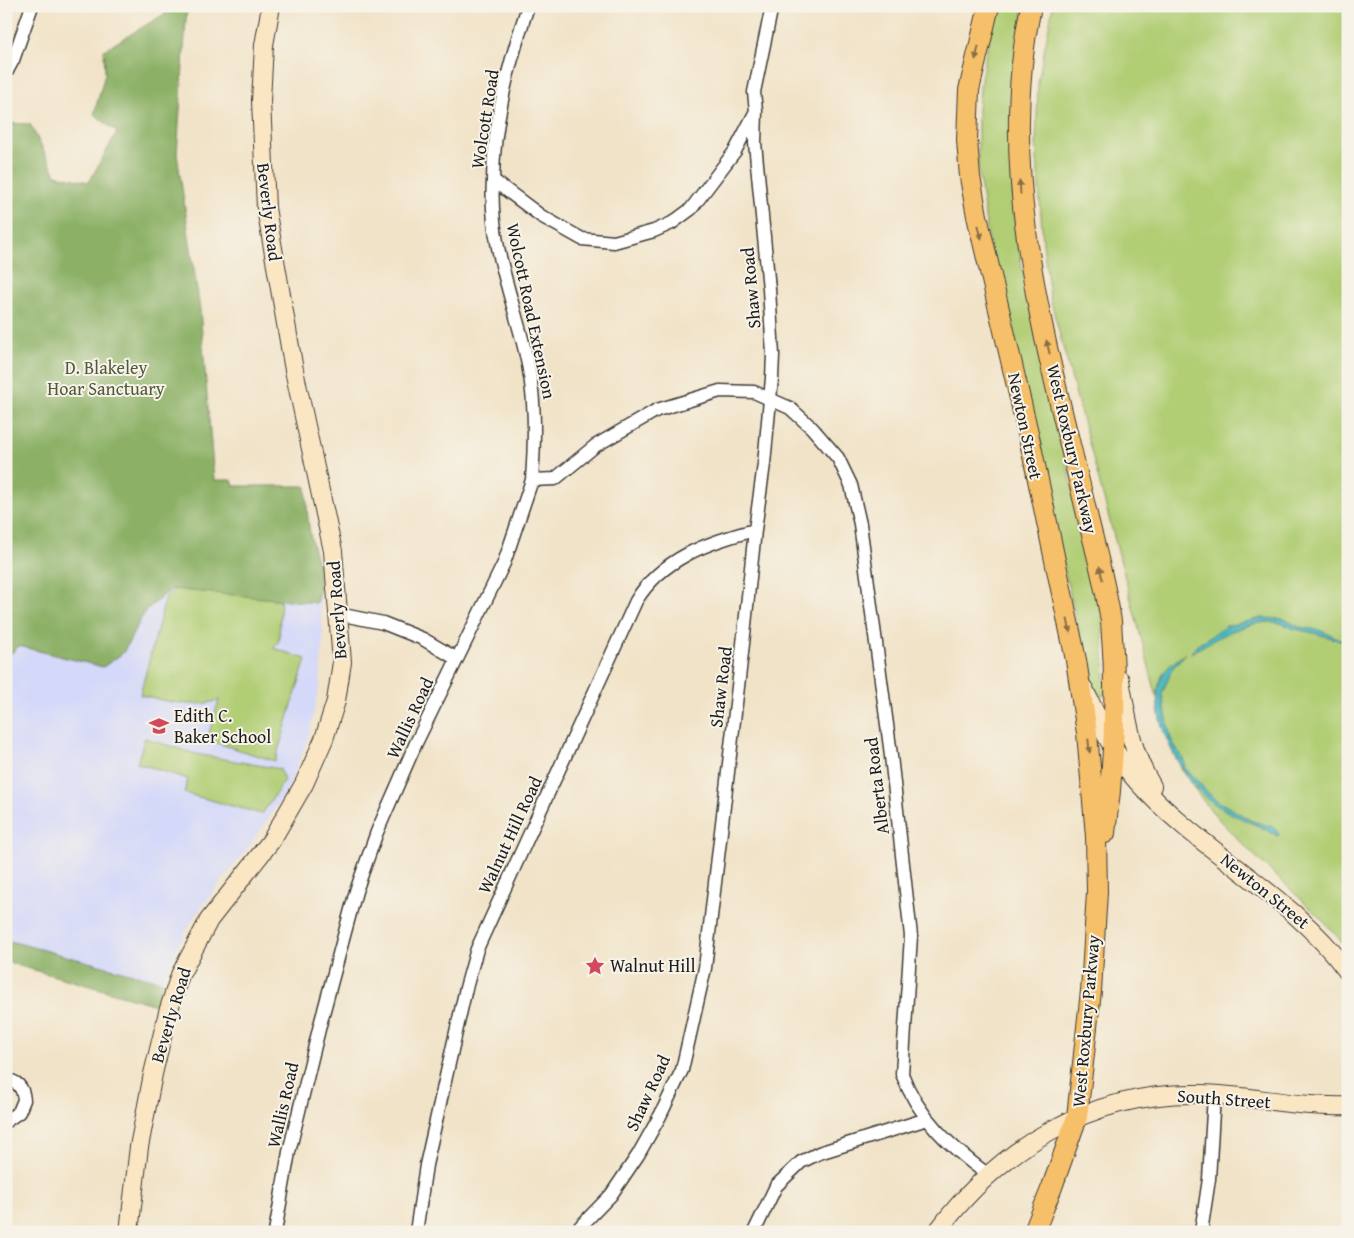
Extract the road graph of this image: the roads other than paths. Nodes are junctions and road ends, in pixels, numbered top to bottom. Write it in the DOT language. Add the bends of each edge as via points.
graph roads {
  1 [pos="32,6"];
  2 [pos="271,6"];
  3 [pos="528,6"];
  4 [pos="772,6"];
  5 [pos="989,6"];
  6 [pos="1031,6"];
  7 [pos="6,73"];
  8 [pos="756,111"];
  9 [pos="493,180"];
  10 [pos="769,398"];
  11 [pos="532,480"];
  12 [pos="755,530"];
  13 [pos="338,614"];
  14 [pos="1110,621"];
  15 [pos="457,659"];
  16 [pos="1079,680"];
  17 [pos="1114,750"];
  18 [pos="1174,816"];
  19 [pos="1097,892"];
  20 [pos="1348,972"];
  21 [pos="6,1080"];
  22 [pos="1214,1095"];
  23 [pos="1348,1106"];
  24 [pos="1077,1117"];
  25 [pos="927,1119"];
  26 [pos="6,1121"];
  27 [pos="987,1174"];
  28 [pos="129,1232"];
  29 [pos="275,1232"];
  30 [pos="416,1232"];
  31 [pos="576,1232"];
  32 [pos="754,1232"];
  33 [pos="937,1232"];
  34 [pos="1034,1232"];
  35 [pos="1201,1232"];
  1 -- 7 [label="street"];
  2 -- 13 [label="street, Beverly Road" via="264,45 261,101 266,208 294,370 333,552"];
  3 -- 9 [label="street, Wolcott Road" via="508,74 493,160"];
  4 -- 8 [label="street, Wolcott Road" via="754,92"];
  5 -- 16 [label="main road, Newton Street, one-way" via="970,90 967,127 970,177 1029,437"];
  14 -- 6 [label="main road, West Roxbury Parkway, one-way" via="1035,295 1024,228 1019,182 1019,119 1021,73"];
  8 -- 9 [label="street, Wolcott Road" via="735,151 691,209 654,231 621,241 582,239 541,216"];
  8 -- 10 [label="street, Shaw Road" via="755,143 773,355"];
  9 -- 11 [label="street, Wolcott Road Extension" via="496,240 525,351 535,404"];
  10 -- 11 [label="street" via="754,392 720,390 688,399 657,410 602,441 555,479"];
  10 -- 12 [label="street, Shaw Road"];
  10 -- 25 [label="street, Alberta Road" via="790,408 812,428 838,458 852,485 890,747 911,936 902,1074 910,1095"];
  11 -- 15 [label="street, Wallis Road" via="504,563"];
  12 -- 30 [label="street, Walnut Hill Road" via="704,546 676,561 655,575 636,602 478,949 466,988 426,1165"];
  12 -- 31 [label="street, Shaw Road" via="704,968 682,1070 638,1155 610,1196"];
  13 -- 15 [label="street" via="383,623 423,639"];
  13 -- 28 [label="street, Beverly Road" via="342,662 336,701 324,739 304,784 271,841 209,920 191,951 170,1006 141,1138"];
  14 -- 17 [label="main road, West Roxbury Parkway" via="1115,671"];
  14 -- 18 [label="street, Newton Street" via="1135,752 1148,780"];
  15 -- 29 [label="street, Wallis Road" via="416,743 356,892 294,1134"];
  16 -- 17 [label="street, Newton Street"];
  16 -- 19 [label="main road, West Roxbury Parkway, one-way" via="1094,800"];
  17 -- 18 [label="street, Newton Street" via="1136,779"];
  17 -- 19 [label="main road, West Roxbury Parkway"];
  18 -- 20 [label="street, Newton Street" via="1313,930"];
  19 -- 24 [label="main road, West Roxbury Parkway" via="1088,1033"];
  21 -- 26 [label="street" via="20,1085 24,1100 19,1112"];
  22 -- 23 [label="street, South Street" via="1298,1106"];
  22 -- 24 [label="street, South Street" via="1155,1097"];
  22 -- 35 [label="street" via="1209,1179"];
  24 -- 27 [label="street, South Street" via="1032,1141"];
  24 -- 34 [label="main road, West Roxbury Parkway"];
  25 -- 27 [label="street, Alberta Road" via="946,1142"];
  25 -- 32 [label="street" via="819,1153 801,1162 776,1186"];
  27 -- 33 [label="street, South Street" via="959,1202"];
}
